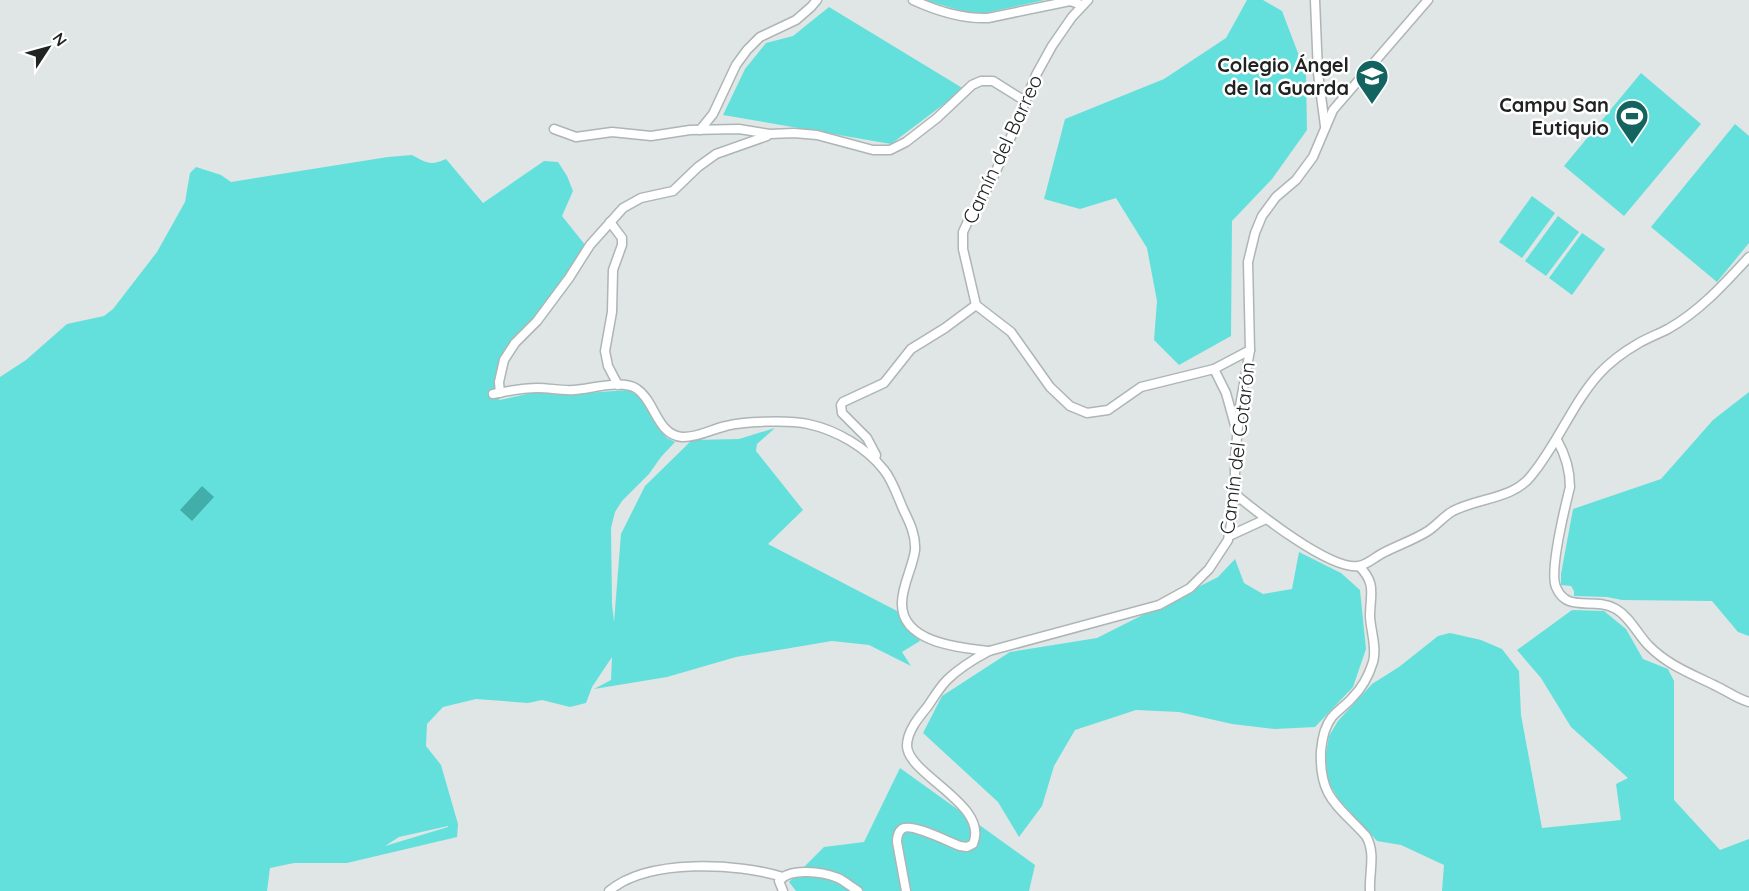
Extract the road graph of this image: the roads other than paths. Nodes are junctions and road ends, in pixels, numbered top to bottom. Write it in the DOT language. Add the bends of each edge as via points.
graph roads {
  1 [pos="817,0"];
  2 [pos="913,0"];
  3 [pos="1315,0"];
  4 [pos="1428,0"];
  5 [pos="1085,3"];
  6 [pos="1025,101"];
  7 [pos="1325,127"];
  8 [pos="554,129"];
  9 [pos="700,130"];
  10 [pos="771,134"];
  11 [pos="610,222"];
  12 [pos="1749,257"];
  13 [pos="976,305"];
  14 [pos="1250,350"];
  15 [pos="1214,369"];
  16 [pos="618,385"];
  17 [pos="1238,435"];
  18 [pos="1557,440"];
  19 [pos="875,459"];
  20 [pos="1235,494"];
  21 [pos="1266,519"];
  22 [pos="1229,536"];
  23 [pos="1359,566"];
  24 [pos="989,651"];
  25 [pos="1749,702"];
  26 [pos="783,877"];
  27 [pos="609,891"];
  28 [pos="783,891"];
  29 [pos="858,891"];
  30 [pos="906,891"];
  31 [pos="1370,891"];
  1 -- 9 [label="street" via="796,20 760,37 747,50 713,114"];
  2 -- 5 [label="street" via="952,15 977,19 1070,1"];
  3 -- 7 [label="street"];
  4 -- 7 [label="street, Camín del Cotarón" via="1333,110"];
  5 -- 6 [label="street, Camín del Barreo" via="1052,46"];
  6 -- 10 [label="street" via="993,81 981,81 906,142 890,150 873,150 817,135"];
  6 -- 13 [label="street, Camín del Barreo" via="994,175 963,232"];
  7 -- 14 [label="street, Camín del Cotarón" via="1313,157 1296,180 1276,197 1255,233 1248,262"];
  8 -- 9 [label="street" via="576,137 612,132 651,136"];
  9 -- 10 [label="street" via="739,129"];
  10 -- 11 [label="street" via="716,154 673,191 632,202"];
  11 -- 16 [label="street" via="622,238 622,245 613,270 612,312 605,351"];
  11 -- 16 [label="street" via="537,321 515,343 504,360 496,394 536,388 573,390"];
  12 -- 18 [label="street" via="1699,308 1623,353 1600,374"];
  13 -- 15 [label="street" via="1011,332 1050,387 1070,406 1087,413 1108,410 1141,387"];
  13 -- 19 [label="street" via="911,349 888,380 841,405 842,413 867,438"];
  14 -- 15 [label="street"];
  14 -- 17 [label="street, Camín del Cotarón"];
  15 -- 17 [label="street" via="1226,393"];
  16 -- 19 [label="street" via="634,387 661,424 681,437 728,425 805,423 830,430"];
  17 -- 20 [label="street, Camín del Cotarón"];
  18 -- 23 [label="street" via="1531,477 1516,489 1469,504 1416,539"];
  18 -- 25 [label="street" via="1570,475 1553,580 1565,600 1616,609 1666,661"];
  19 -- 24 [label="street" via="891,480 915,538 903,615 929,639 948,646"];
  20 -- 21 [label="street"];
  20 -- 22 [label="street, Camín del Cotarón"];
  21 -- 22 [label="street"];
  21 -- 23 [label="street" via="1320,554 1348,566"];
  22 -- 24 [label="street, Camín del Cotarón" via="1209,569 1190,588 1159,605"];
  23 -- 31 [label="street" via="1372,584 1374,655 1359,689 1325,730 1321,774 1331,799 1370,842"];
  24 -- 30 [label="street, Camín del Cotarón" via="965,664 946,681 912,727 907,747 917,764 963,806 973,823 974,844 960,846 914,828 901,829 897,842"];
  26 -- 27 [label="street" via="725,866 680,867 634,876"];
  26 -- 28 [label="street" via="779,881"];
  26 -- 29 [label="street" via="815,872 837,878"];
}
